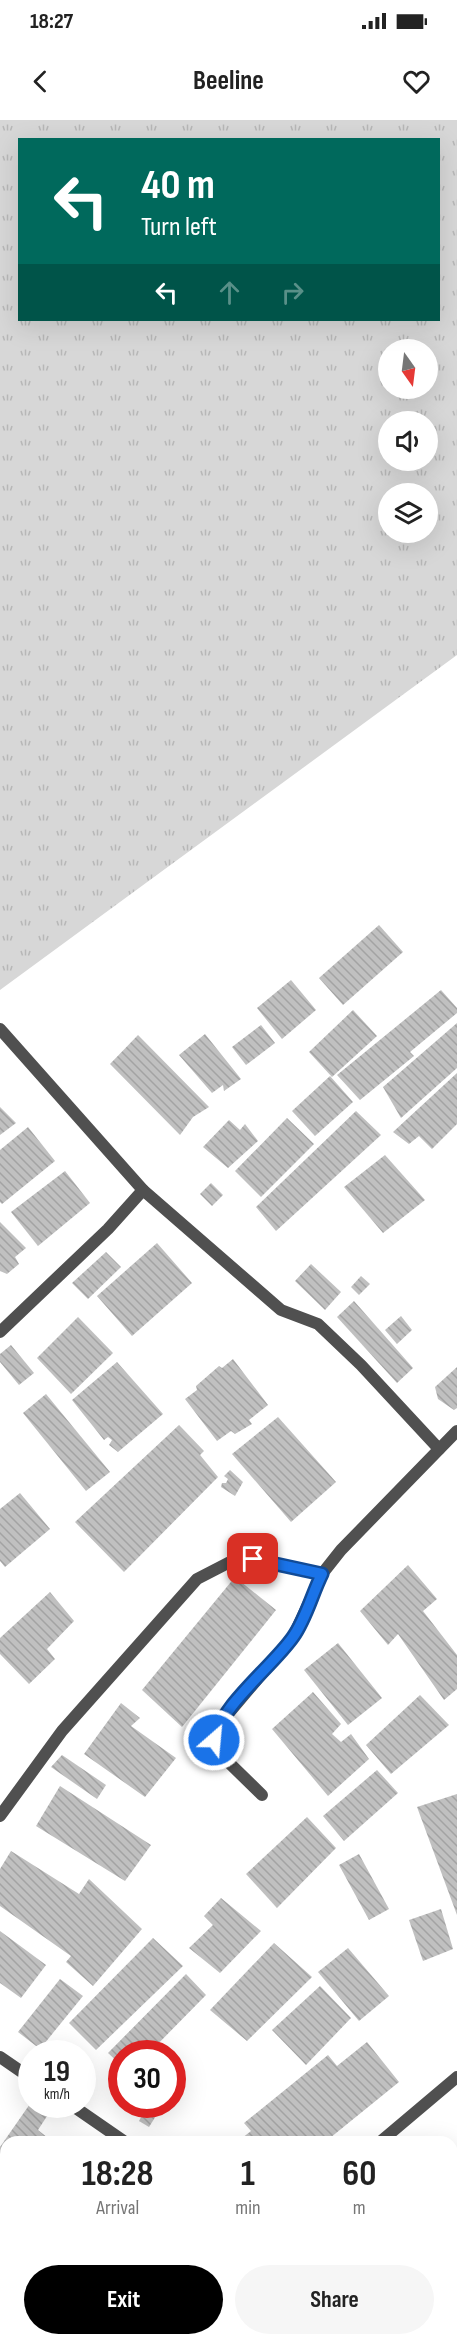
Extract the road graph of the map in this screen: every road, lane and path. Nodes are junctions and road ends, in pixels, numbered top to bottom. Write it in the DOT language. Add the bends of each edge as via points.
graph roads {
  1 [pos="0,1029"];
  2 [pos="143,1190"];
  3 [pos="0,1332"];
  4 [pos="457,1431"];
  5 [pos="439,1449"];
  6 [pos="322,1574"];
  7 [pos="262,1795"];
  8 [pos="0,1816"];
  9 [pos="0,2057"];
  10 [pos="18,2069"];
  11 [pos="457,2077"];
  12 [pos="90,2118"];
  13 [pos="116,2136"];
  14 [pos="387,2136"];
  1 -- 2 [label="street"];
  2 -- 3 [label="street" via="108,1229"];
  2 -- 5 [label="street" via="281,1310 318,1324"];
  4 -- 5 [label="street"];
  5 -- 6 [label="street"];
  6 -- 7 [label="street" via="293,1637 216,1728 217,1751"];
  6 -- 8 [label="street" via="253,1559 228,1563 197,1579 62,1731"];
  9 -- 10 [label="street"];
  11 -- 14 [label="street"];
  12 -- 13 [label="street"];
}
